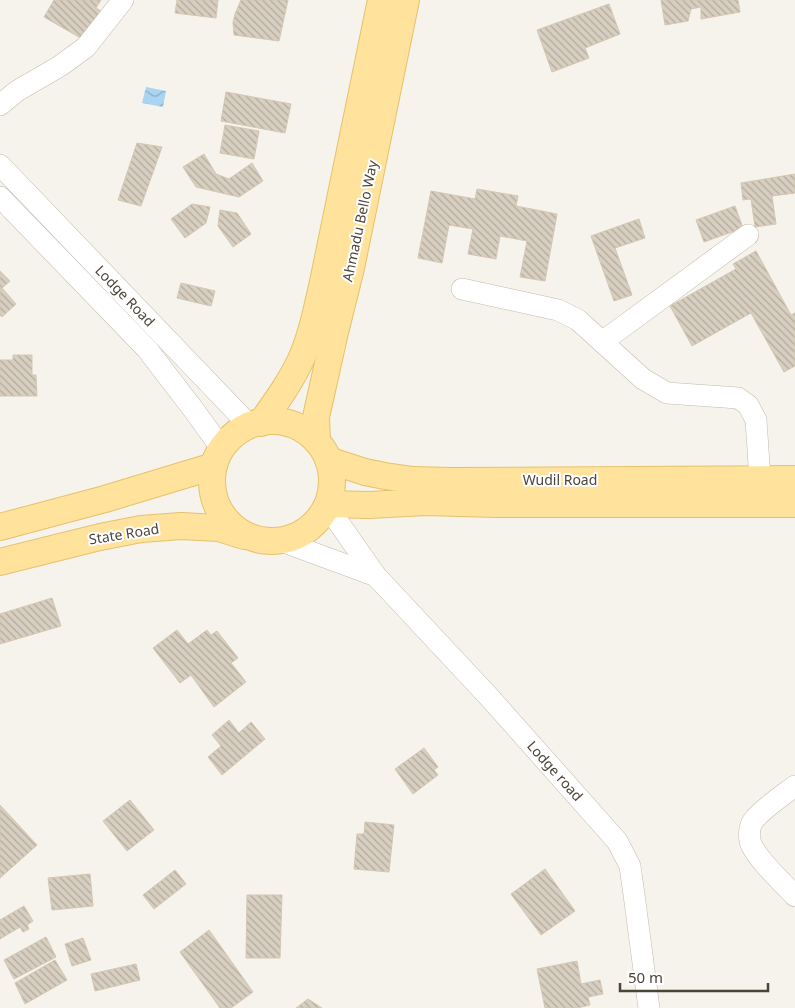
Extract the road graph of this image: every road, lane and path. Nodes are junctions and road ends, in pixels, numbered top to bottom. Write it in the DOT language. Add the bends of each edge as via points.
graph roads {
  1 [pos="123,0"];
  2 [pos="381,0"];
  3 [pos="406,0"];
  4 [pos="0,105"];
  5 [pos="0,165"];
  6 [pos="0,196"];
  7 [pos="748,235"];
  8 [pos="462,289"];
  9 [pos="602,342"];
  10 [pos="256,424"];
  11 [pos="323,451"];
  12 [pos="218,457"];
  13 [pos="760,479"];
  14 [pos="795,479"];
  15 [pos="795,504"];
  16 [pos="327,506"];
  17 [pos="0,527"];
  18 [pos="250,538"];
  19 [pos="281,541"];
  20 [pos="0,562"];
  21 [pos="376,576"];
  22 [pos="792,795"];
  23 [pos="795,896"];
  24 [pos="648,1008"];
  1 -- 4 [label="street" via="86,47"];
  2 -- 10 [label="main road, Ahmadu Bello Way" via="313,325 302,357 276,403"];
  3 -- 11 [label="main road, Ahmadu Bello Way" via="351,268 316,417"];
  5 -- 10 [label="street, Lodge Road" via="205,380"];
  6 -- 12 [label="street, Lodge Road" via="147,349 193,409"];
  7 -- 9 [label="street"];
  8 -- 9 [label="street" via="558,310 578,320"];
  9 -- 13 [label="street" via="643,379 667,393 738,398 748,406 756,420"];
  10 -- 11 [label="main road" via="281,422 301,428"];
  10 -- 12 [label="main road" via="234,435"];
  11 -- 13 [label="main road, Wudil Road" via="365,472 413,480"];
  11 -- 16 [label="main road" via="332,481"];
  12 -- 17 [label="main road" via="105,499"];
  12 -- 18 [label="main road" via="212,483 215,501 235,529"];
  13 -- 14 [label="main road, Wudil Road"];
  15 -- 16 [label="main road, Wudil Road" via="426,502"];
  16 -- 19 [label="main road" via="314,524 299,535"];
  16 -- 21 [label="street, Lodge road"];
  18 -- 19 [label="main road"];
  18 -- 20 [label="main road, State Road" via="219,528 141,529"];
  19 -- 21 [label="street"];
  21 -- 24 [label="street, Lodge road" via="617,841 630,866"];
  22 -- 23 [label="street" via="758,815 749,834 758,856"];
}
